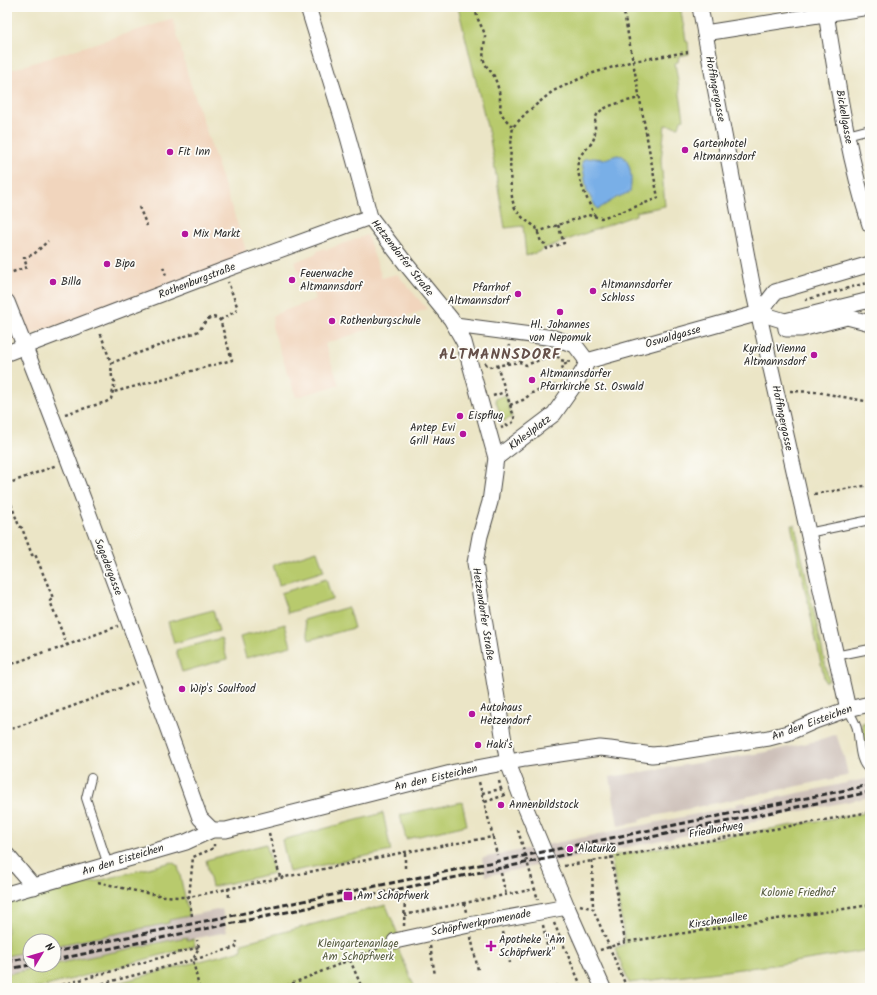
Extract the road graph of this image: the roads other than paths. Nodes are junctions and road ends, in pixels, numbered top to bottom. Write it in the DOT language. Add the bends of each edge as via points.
graph roads {
  1 [pos="308,7"];
  2 [pos="700,7"];
  3 [pos="869,7"];
  4 [pos="825,10"];
  5 [pos="704,33"];
  6 [pos="870,129"];
  7 [pos="847,134"];
  8 [pos="370,217"];
  9 [pos="870,224"];
  10 [pos="870,264"];
  11 [pos="870,300"];
  12 [pos="7,302"];
  13 [pos="759,313"];
  14 [pos="785,321"];
  15 [pos="870,323"];
  16 [pos="455,325"];
  17 [pos="24,346"];
  18 [pos="7,353"];
  19 [pos="585,365"];
  20 [pos="496,458"];
  21 [pos="870,520"];
  22 [pos="808,534"];
  23 [pos="870,649"];
  24 [pos="835,656"];
  25 [pos="870,704"];
  26 [pos="848,710"];
  27 [pos="508,762"];
  28 [pos="870,770"];
  29 [pos="91,778"];
  30 [pos="212,830"];
  31 [pos="7,855"];
  32 [pos="108,865"];
  33 [pos="34,887"];
  34 [pos="7,894"];
  35 [pos="573,906"];
  36 [pos="395,941"];
  37 [pos="603,988"];
  1 -- 8 [label="street, Hetzendorfer Straße"];
  2 -- 5 [label="street, Hoffingergasse"];
  3 -- 4 [label="street"];
  4 -- 5 [label="street"];
  4 -- 7 [label="street, Bickellgasse"];
  5 -- 13 [label="street, Hoffingergasse"];
  6 -- 7 [label="lane"];
  7 -- 9 [label="street, Bickellgasse"];
  8 -- 16 [label="street, Hetzendorfer Straße"];
  8 -- 17 [label="street, Rothenburgstraße"];
  10 -- 13 [label="street" via="775,292"];
  11 -- 14 [label="street"];
  12 -- 17 [label="street, Sagedergasse"];
  13 -- 14 [label="street"];
  13 -- 19 [label="street, Oswaldgasse"];
  13 -- 22 [label="street, Hoffingergasse"];
  14 -- 15 [label="street" via="786,329 801,329 848,317"];
  16 -- 19 [label="street" via="554,338 575,345"];
  16 -- 20 [label="street, Hetzendorfer Straße" via="464,342"];
  17 -- 18 [label="street, Rothenburgstraße"];
  17 -- 30 [label="street, Sagedergasse" via="53,417 200,818"];
  19 -- 20 [label="street, Khleslplatz" via="554,414"];
  20 -- 27 [label="street, Hetzendorfer Straße" via="490,502 475,563"];
  21 -- 22 [label="lane"];
  22 -- 24 [label="street, Hoffingergasse"];
  23 -- 24 [label="lane"];
  24 -- 26 [label="street, Hoffingergasse"];
  25 -- 26 [label="street, An den Eisteichen"];
  26 -- 27 [label="street, An den Eisteichen" via="762,740 652,755 600,748"];
  26 -- 28 [label="lane" via="857,728 862,758"];
  27 -- 30 [label="street, An den Eisteichen" via="266,821 226,830"];
  27 -- 35 [label="street"];
  29 -- 32 [label="lane" via="86,798"];
  30 -- 32 [label="street, An den Eisteichen" via="186,842"];
  31 -- 33 [label="street"];
  32 -- 33 [label="street, An den Eisteichen"];
  33 -- 34 [label="street, An den Eisteichen"];
  35 -- 36 [label="street, Schöpfwerkpromenade"];
  35 -- 37 [label="street" via="588,953"];
}
